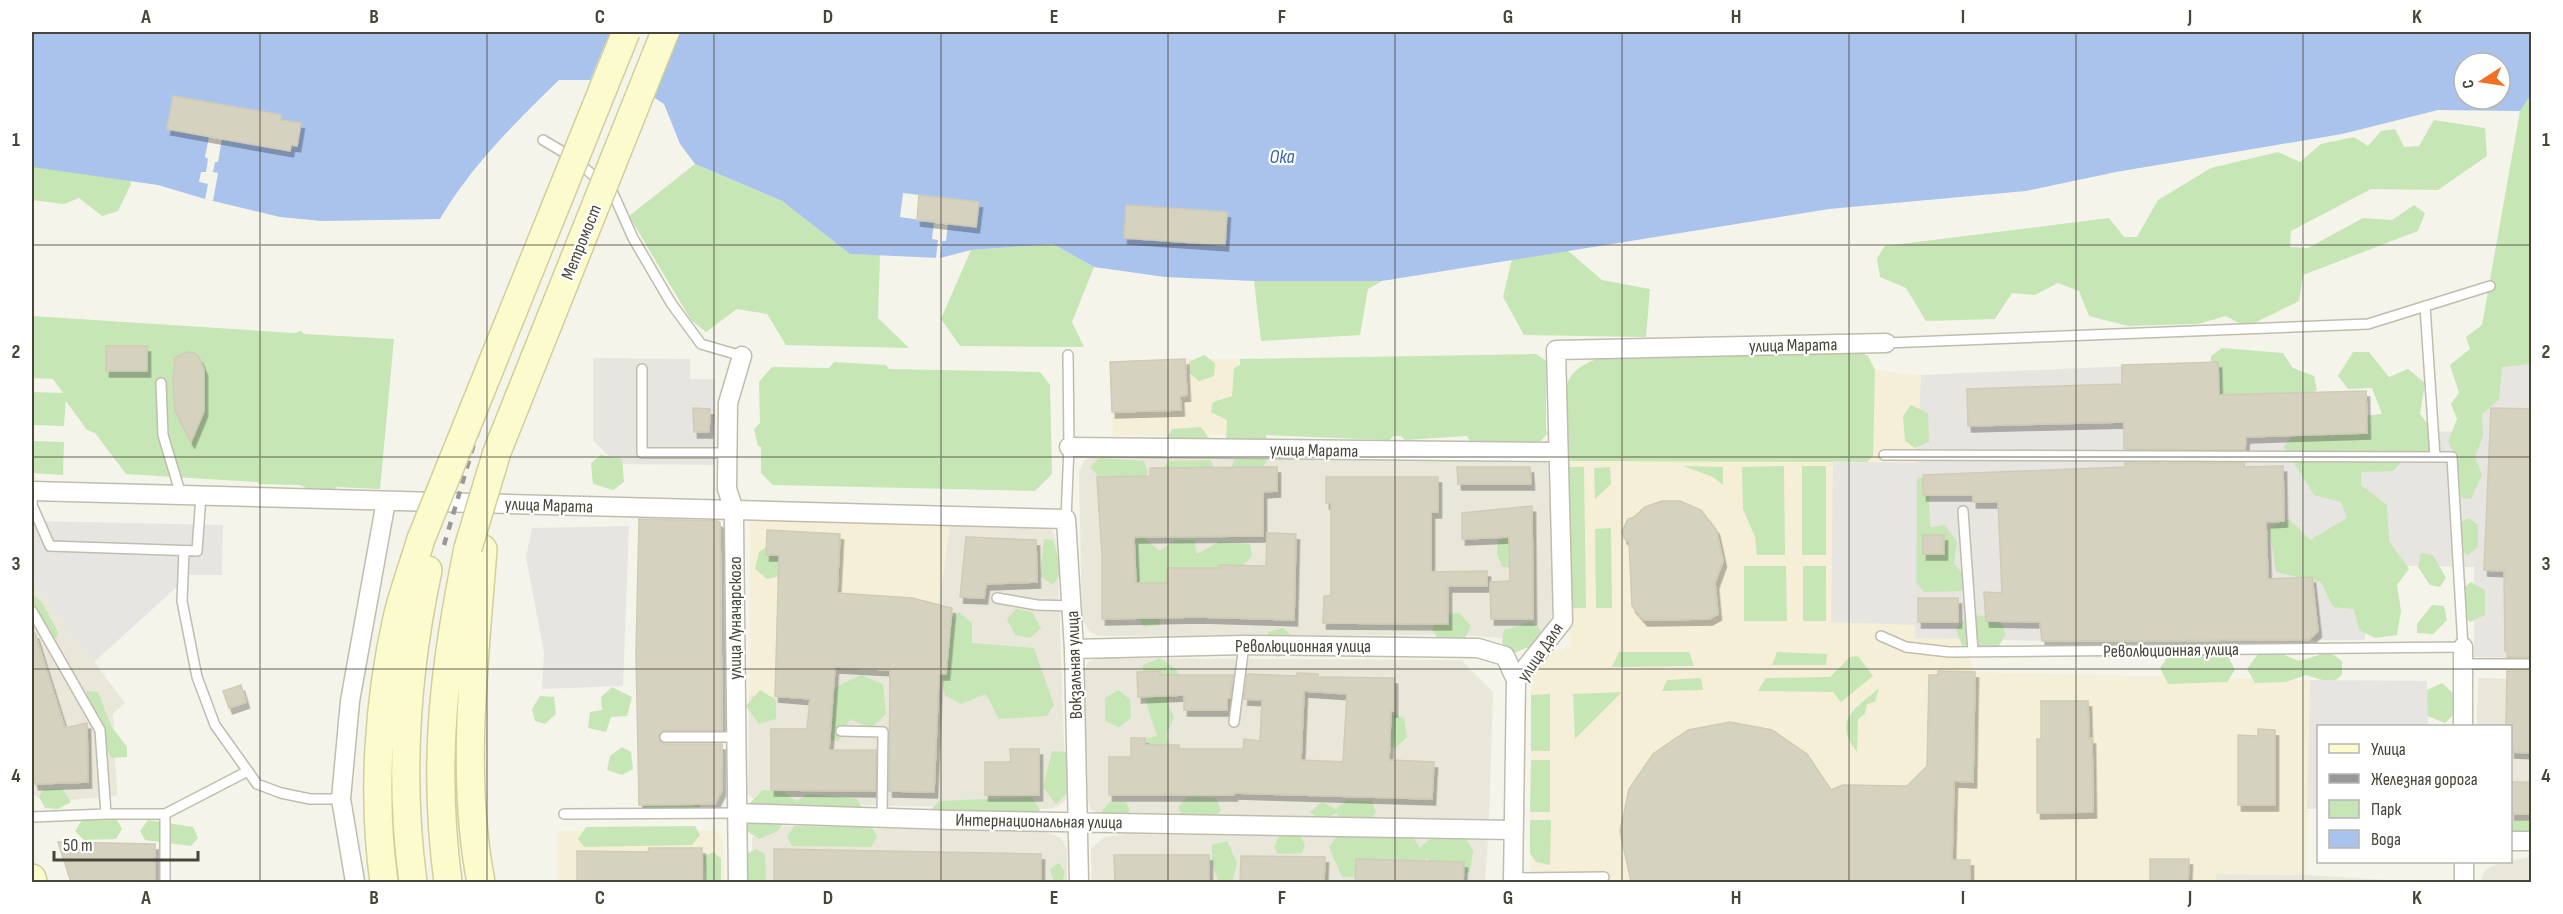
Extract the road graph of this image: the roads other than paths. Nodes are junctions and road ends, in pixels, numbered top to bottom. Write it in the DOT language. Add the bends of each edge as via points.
graph roads {
  1 [pos="626,32"];
  2 [pos="665,32"];
  3 [pos="543,140"];
  4 [pos="2490,286"];
  5 [pos="2425,306"];
  6 [pos="1886,343"];
  7 [pos="1556,350"];
  8 [pos="742,356"];
  9 [pos="1068,356"];
  10 [pos="642,369"];
  11 [pos="161,383"];
  12 [pos="1069,447"];
  13 [pos="1558,452"];
  14 [pos="728,453"];
  15 [pos="1884,455"];
  16 [pos="2435,457"];
  17 [pos="32,491"];
  18 [pos="181,495"];
  19 [pos="201,495"];
  20 [pos="386,501"];
  21 [pos="734,510"];
  22 [pos="1963,511"];
  23 [pos="1066,519"];
  24 [pos="427,541"];
  25 [pos="475,548"];
  26 [pos="184,551"];
  27 [pos="997,598"];
  28 [pos="1071,606"];
  29 [pos="32,611"];
  30 [pos="1881,636"];
  31 [pos="1244,645"];
  32 [pos="1074,649"];
  33 [pos="1973,652"];
  34 [pos="2463,656"];
  35 [pos="2532,664"];
  36 [pos="1516,680"];
  37 [pos="1234,722"];
  38 [pos="2463,725"];
  39 [pos="842,731"];
  40 [pos="665,737"];
  41 [pos="736,737"];
  42 [pos="248,771"];
  43 [pos="341,799"];
  44 [pos="737,813"];
  45 [pos="106,814"];
  46 [pos="165,814"];
  47 [pos="564,814"];
  48 [pos="32,817"];
  49 [pos="882,818"];
  50 [pos="1078,822"];
  51 [pos="1514,830"];
  52 [pos="2512,841"];
  53 [pos="2532,841"];
  54 [pos="2464,863"];
  55 [pos="1604,877"];
  56 [pos="32,878"];
  57 [pos="1513,880"];
  58 [pos="33,882"];
  59 [pos="165,882"];
  60 [pos="355,882"];
  61 [pos="384,882"];
  62 [pos="413,882"];
  63 [pos="448,882"];
  64 [pos="481,882"];
  65 [pos="738,882"];
  66 [pos="1079,882"];
  67 [pos="2464,882"];
  1 -- 24 [label="main road, Метромост, bridge" via="432,507"];
  2 -- 25 [label="main road, Метромост, bridge" via="497,452"];
  3 -- 8 [label="lane" via="570,156 612,191 633,238 671,303 701,344"];
  4 -- 5 [label="lane"];
  5 -- 6 [label="lane" via="2368,324"];
  5 -- 16 [label="lane"];
  6 -- 7 [label="street, улица Марата"];
  7 -- 13 [label="street, улица Даля"];
  8 -- 14 [label="street, улица Луначарского" via="728,403"];
  9 -- 12 [label="lane, Вокзальная улица"];
  10 -- 14 [label="lane" via="642,453"];
  11 -- 18 [label="lane" via="163,435"];
  12 -- 13 [label="street, улица Марата"];
  12 -- 23 [label="lane, Вокзальная улица"];
  13 -- 36 [label="street, улица Даля" via="1563,621"];
  14 -- 21 [label="street, улица Луначарского" via="727,489"];
  15 -- 16 [label="lane"];
  16 -- 34 [label="lane" via="2452,457"];
  17 -- 18 [label="street, улица Марата"];
  17 -- 26 [label="lane" via="32,505 50,546"];
  18 -- 19 [label="street, улица Марата"];
  19 -- 20 [label="street, улица Марата"];
  19 -- 26 [label="lane" via="197,551"];
  20 -- 21 [label="street, улица Марата"];
  20 -- 43 [label="street" via="350,701"];
  21 -- 23 [label="street, улица Марата"];
  21 -- 41 [label="street, улица Луначарского"];
  22 -- 33 [label="lane"];
  23 -- 28 [label="street, Вокзальная улица"];
  24 -- 61 [label="main road" via="397,618 383,705 378,794"];
  24 -- 62 [label="main road" via="406,724 405,815"];
  25 -- 63 [label="main road" via="451,633 441,723 440,816"];
  25 -- 64 [label="main road" via="472,802"];
  26 -- 42 [label="lane" via="182,601 197,678 215,725"];
  27 -- 28 [label="lane"];
  28 -- 32 [label="street, Вокзальная улица"];
  29 -- 45 [label="lane" via="100,730"];
  30 -- 33 [label="lane, Революционная улица" via="1906,647"];
  31 -- 32 [label="street, Революционная улица"];
  31 -- 36 [label="street, Революционная улица" via="1478,648 1505,656"];
  31 -- 37 [label="lane"];
  32 -- 50 [label="street, Вокзальная улица"];
  33 -- 34 [label="lane, Революционная улица"];
  34 -- 35 [label="lane, Революционная улица"];
  34 -- 38 [label="street"];
  36 -- 51 [label="street, улица Даля"];
  39 -- 49 [label="lane" via="883,732"];
  40 -- 41 [label="lane"];
  41 -- 44 [label="street, улица Луначарского"];
  42 -- 43 [label="lane" via="257,783 281,793 310,799"];
  42 -- 46 [label="lane"];
  43 -- 60 [label="street"];
  44 -- 47 [label="lane, Интернациональная улица"];
  44 -- 49 [label="street, Интернациональная улица"];
  44 -- 65 [label="street, улица Луначарского"];
  45 -- 46 [label="lane"];
  45 -- 48 [label="lane"];
  46 -- 59 [label="lane"];
  49 -- 50 [label="street, Интернациональная улица"];
  50 -- 51 [label="street, Интернациональная улица"];
  50 -- 66 [label="street, Вокзальная улица"];
  51 -- 57 [label="street, улица Даля"];
  52 -- 53 [label="street"];
  54 -- 67 [label="street"];
  55 -- 57 [label="lane"];
  56 -- 58 [label="main road"];
}
